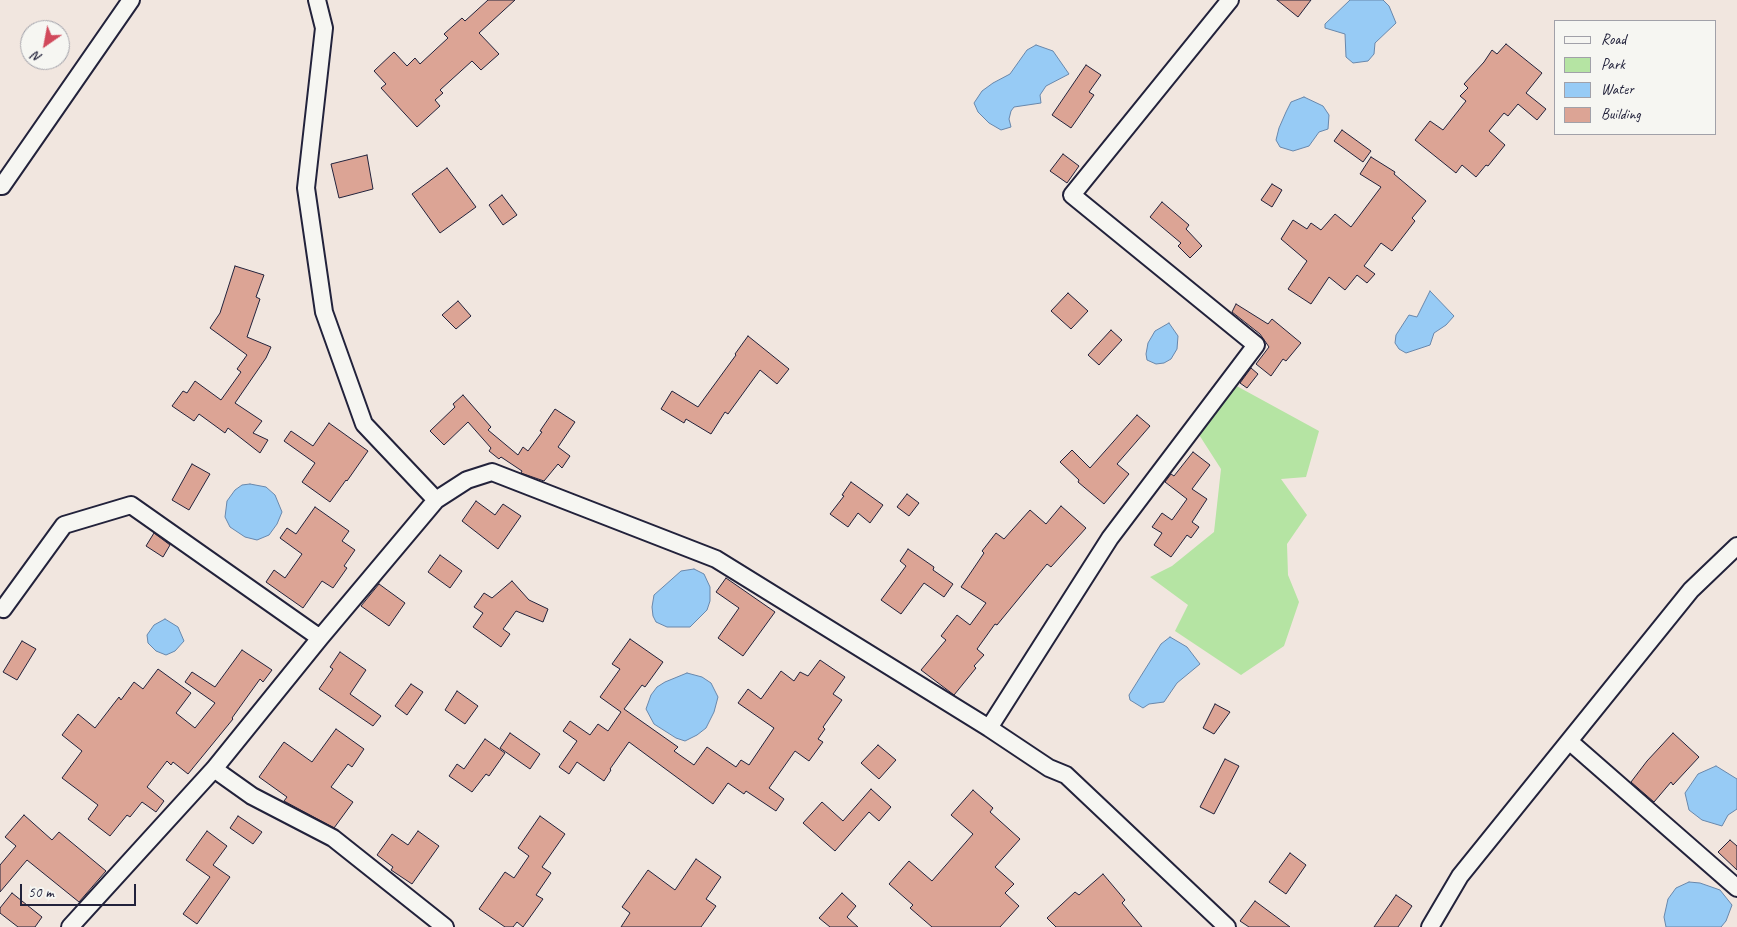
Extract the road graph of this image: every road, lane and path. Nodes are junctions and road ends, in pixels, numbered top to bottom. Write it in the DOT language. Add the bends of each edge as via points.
graph roads {
  1 [pos="131,0"];
  2 [pos="317,0"];
  3 [pos="1230,0"];
  4 [pos="0,186"];
  5 [pos="436,500"];
  6 [pos="1737,546"];
  7 [pos="0,608"];
  8 [pos="320,638"];
  9 [pos="989,728"];
  10 [pos="1569,741"];
  11 [pos="214,769"];
  12 [pos="1737,888"];
  13 [pos="70,927"];
  14 [pos="445,927"];
  15 [pos="1227,927"];
  16 [pos="1430,927"];
  1 -- 4 [label="street"];
  2 -- 5 [label="street" via="324,28 306,188 324,312 364,424"];
  3 -- 9 [label="street" via="1072,195 1256,345 1110,538"];
  5 -- 8 [label="street"];
  5 -- 9 [label="street" via="467,480 492,472 716,559"];
  6 -- 10 [label="street" via="1691,590"];
  7 -- 8 [label="street" via="3,609 64,525 131,505"];
  8 -- 11 [label="street"];
  9 -- 15 [label="street" via="1049,768 1066,775"];
  10 -- 12 [label="street"];
  10 -- 16 [label="street" via="1460,876"];
  11 -- 13 [label="street"];
  11 -- 14 [label="street" via="252,796 333,838"];
}
